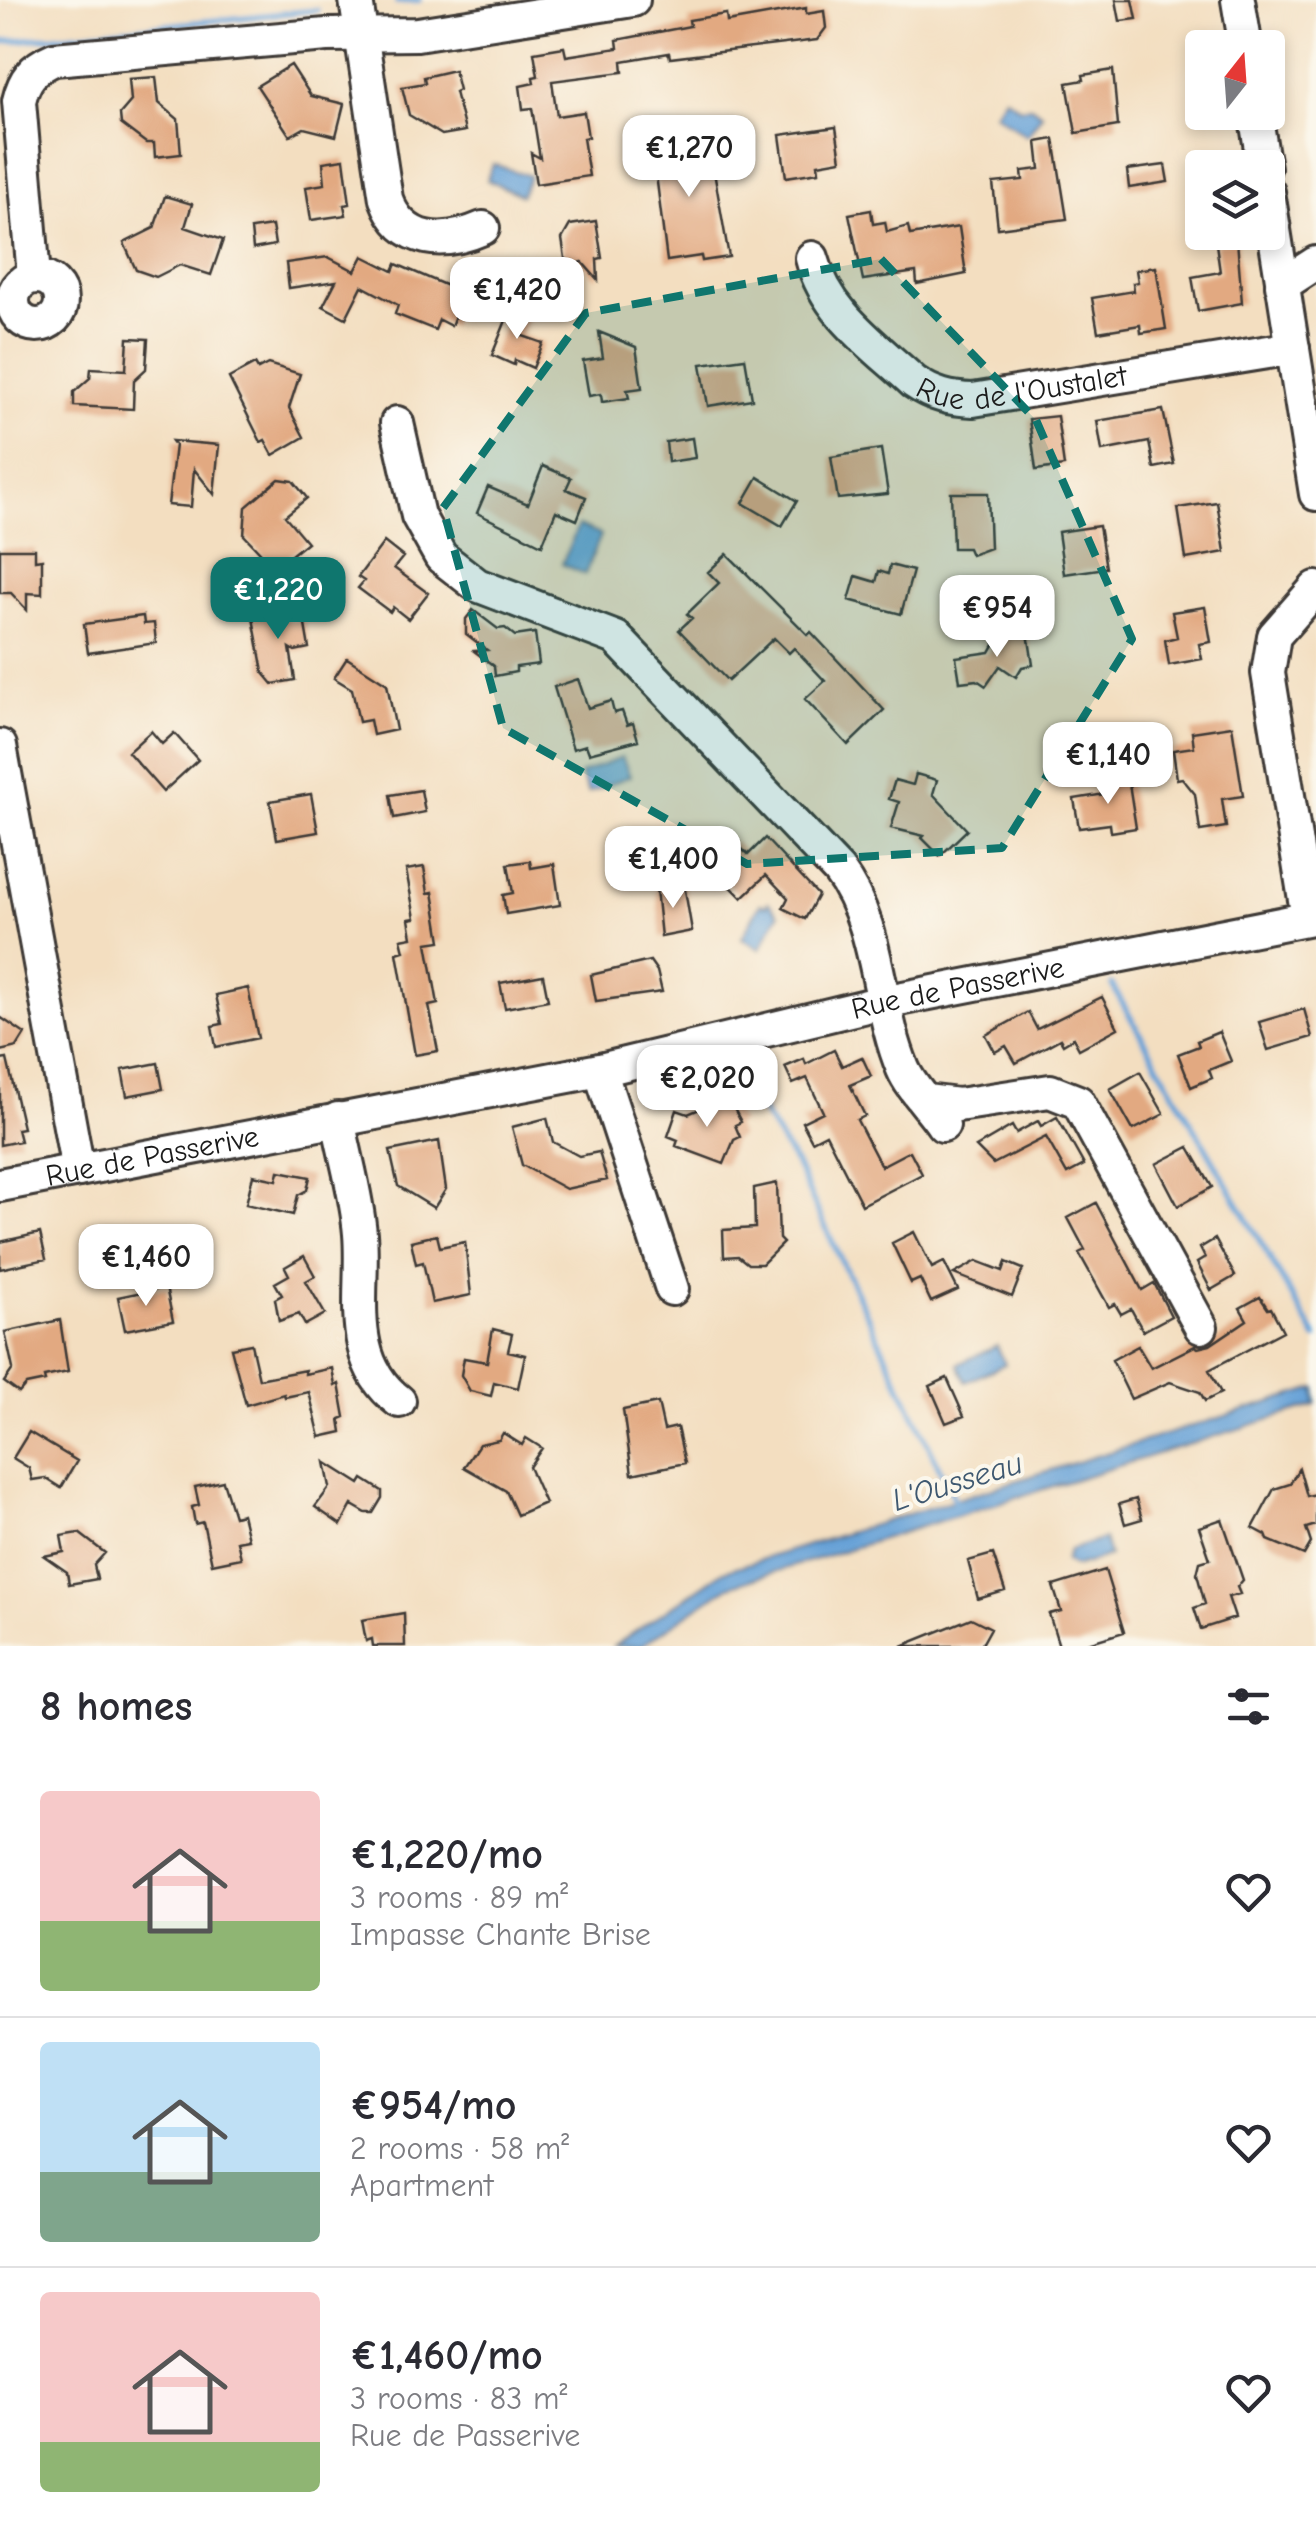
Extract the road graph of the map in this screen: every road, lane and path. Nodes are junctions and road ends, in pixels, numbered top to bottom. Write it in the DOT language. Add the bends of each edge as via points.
graph roads {
  1 [pos="356,0"];
  2 [pos="633,0"];
  3 [pos="1238,0"];
  4 [pos="1243,30"];
  5 [pos="362,34"];
  6 [pos="15,70"];
  7 [pos="482,228"];
  8 [pos="1277,250"];
  9 [pos="812,258"];
  10 [pos="1316,263"];
  11 [pos="34,278"];
  12 [pos="1282,284"];
  13 [pos="1293,348"];
  14 [pos="398,423"];
  15 [pos="1316,494"];
  16 [pos="1316,588"];
  17 [pos="0,746"];
  18 [pos="1312,918"];
  19 [pos="883,1002"];
  20 [pos="600,1070"];
  21 [pos="338,1119"];
  22 [pos="78,1170"];
  23 [pos="0,1186"];
  24 [pos="672,1289"];
  25 [pos="1201,1327"];
  26 [pos="399,1400"];
  1 -- 5 [label="street"];
  2 -- 5 [label="street" via="417,34"];
  3 -- 4 [label="street"];
  5 -- 6 [label="street" via="54,60"];
  5 -- 7 [label="street" via="394,216 430,238 450,240"];
  6 -- 11 [label="street" via="22,90"];
  8 -- 12 [label="street"];
  9 -- 13 [label="street, Rue de l'Oustalet" via="840,314 914,382 954,399"];
  10 -- 12 [label="street"];
  12 -- 13 [label="street"];
  13 -- 15 [label="street"];
  14 -- 19 [label="street" via="418,516 441,557 477,586 626,646 846,881 863,914"];
  16 -- 18 [label="street" via="1279,628 1268,662"];
  17 -- 22 [label="street"];
  18 -- 19 [label="street, Rue de Passerive"];
  19 -- 20 [label="street, Rue de Passerive"];
  19 -- 25 [label="street" via="904,1072 935,1113 1050,1091 1078,1102"];
  20 -- 21 [label="street, Rue de Passerive"];
  20 -- 24 [label="street"];
  21 -- 22 [label="street, Rue de Passerive"];
  21 -- 26 [label="street" via="360,1232 363,1335 371,1369"];
  22 -- 23 [label="street, Rue de Passerive"];
}
